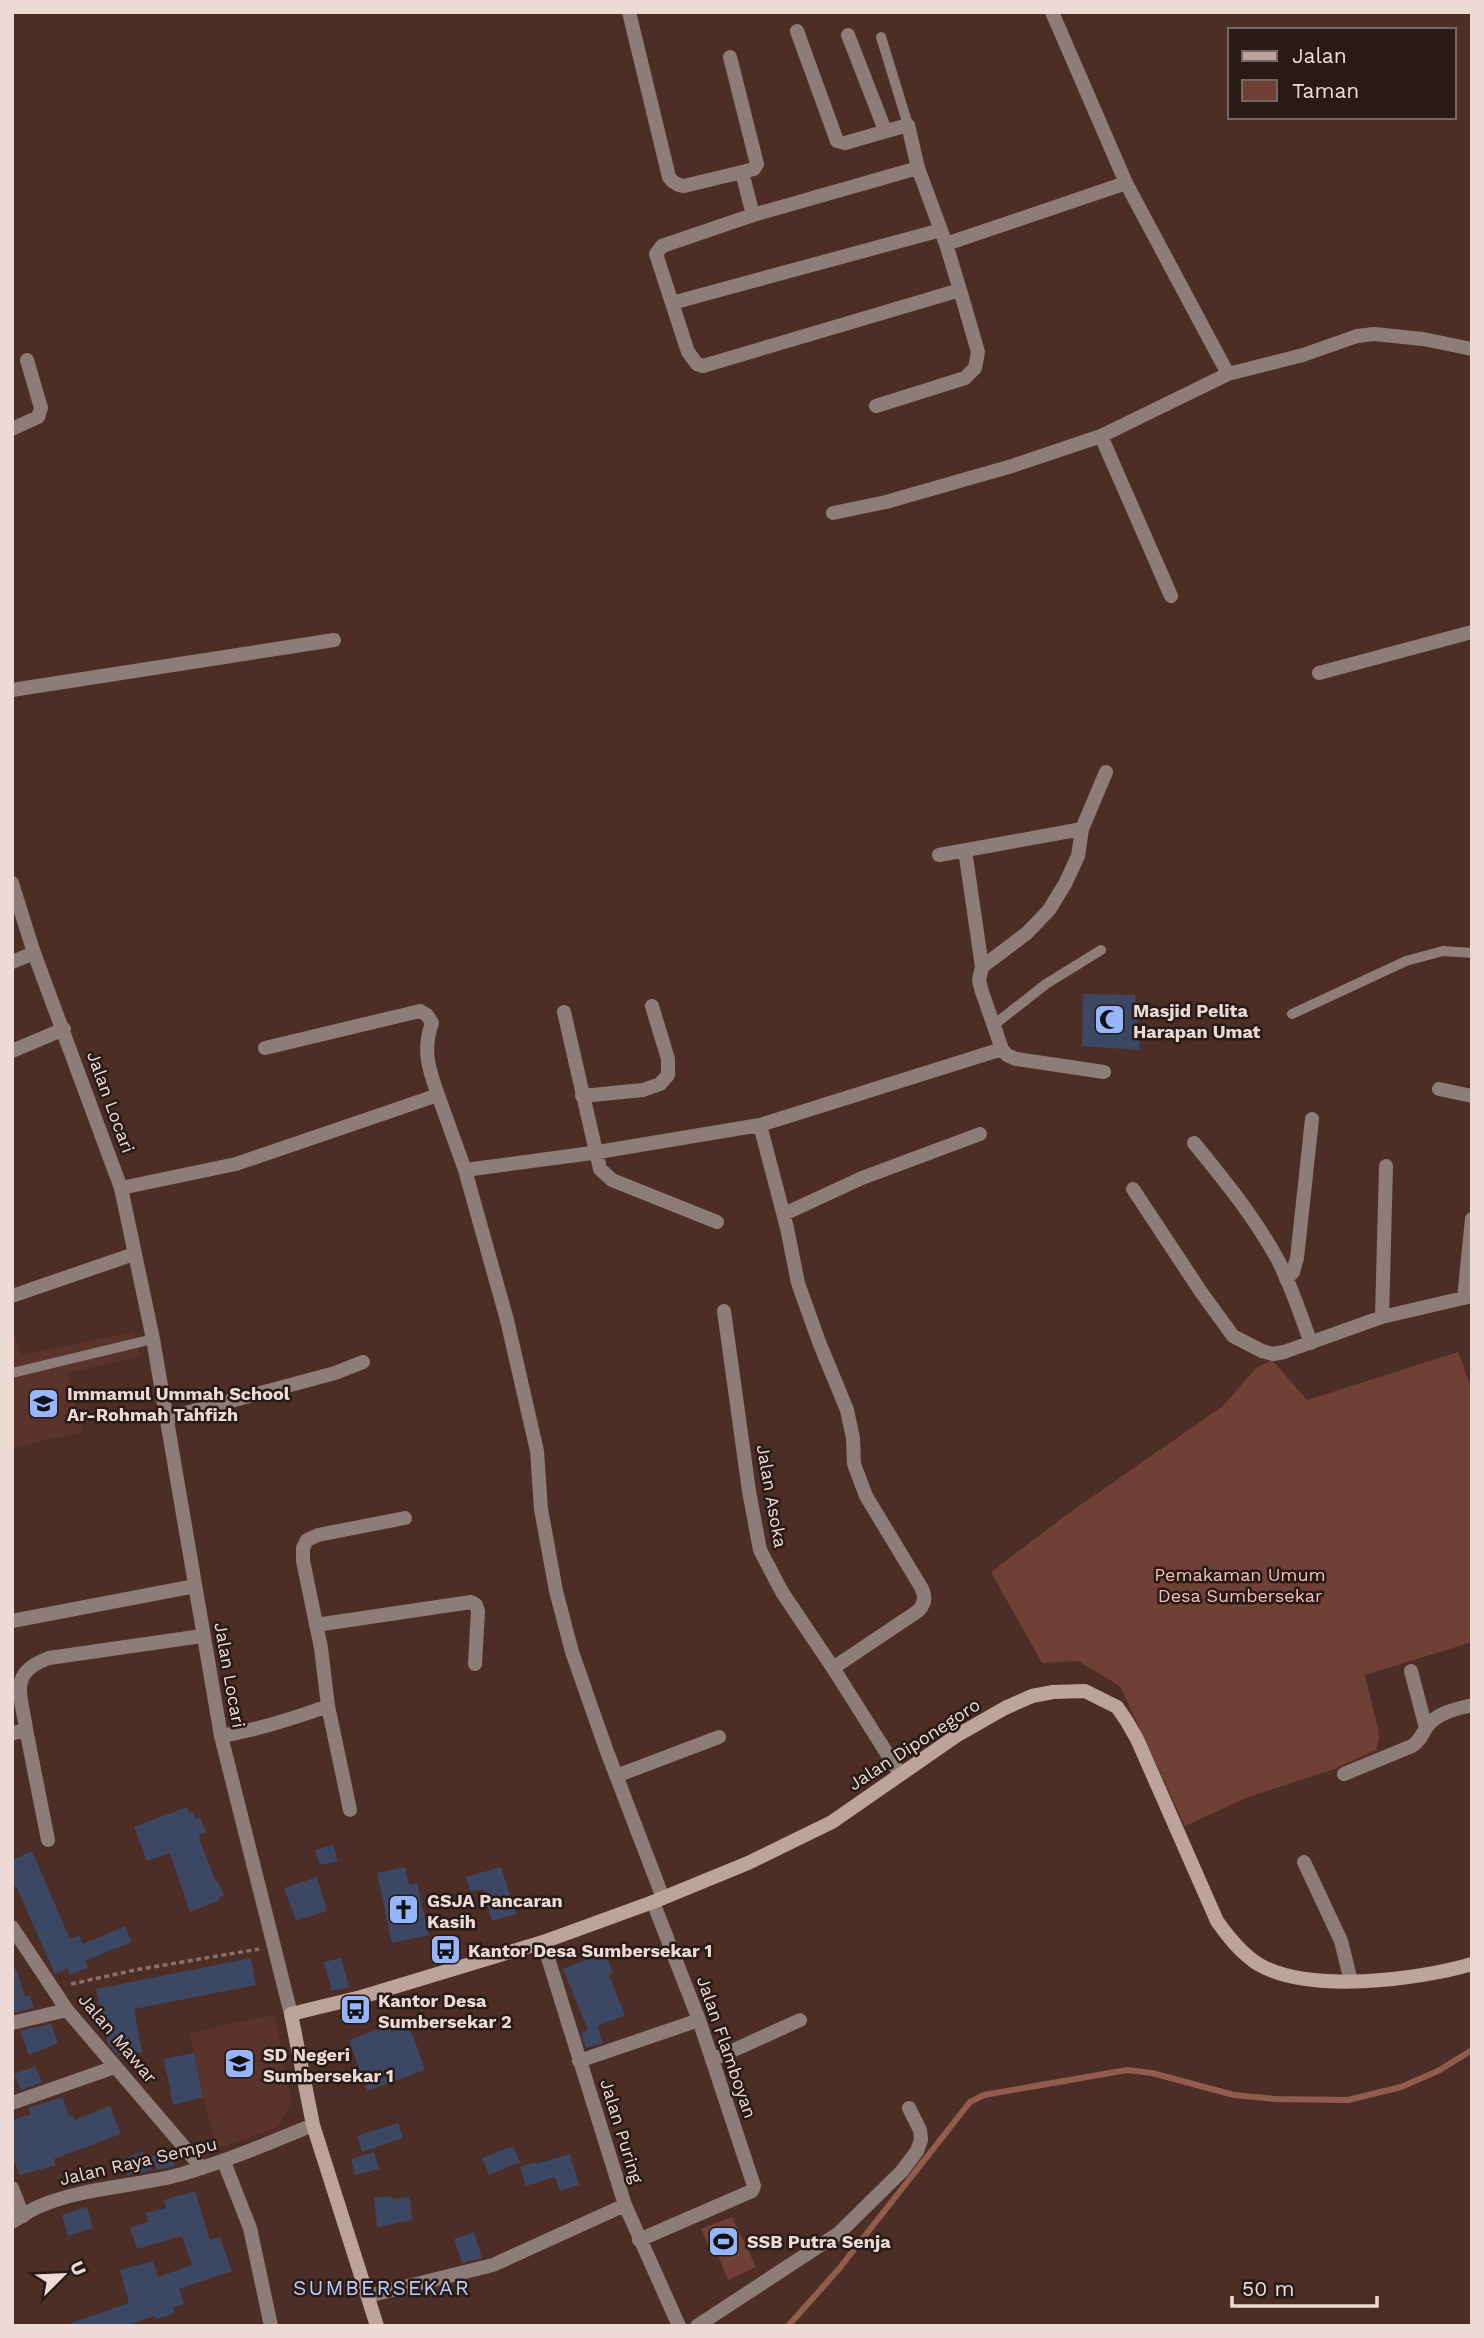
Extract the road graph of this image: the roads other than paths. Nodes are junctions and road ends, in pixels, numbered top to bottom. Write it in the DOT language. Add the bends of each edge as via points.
graph roads {
  1 [pos="629,12"];
  2 [pos="1052,12"];
  3 [pos="797,31"];
  4 [pos="848,35"];
  5 [pos="881,37"];
  6 [pos="730,57"];
  7 [pos="908,125"];
  8 [pos="885,130"];
  9 [pos="918,168"];
  10 [pos="742,172"];
  11 [pos="1126,183"];
  12 [pos="753,215"];
  13 [pos="943,237"];
  14 [pos="960,290"];
  15 [pos="672,303"];
  16 [pos="1472,349"];
  17 [pos="27,360"];
  18 [pos="1228,374"];
  19 [pos="876,406"];
  20 [pos="12,429"];
  21 [pos="1101,436"];
  22 [pos="833,513"];
  23 [pos="1171,596"];
  24 [pos="1472,632"];
  25 [pos="334,640"];
  26 [pos="1319,673"];
  27 [pos="12,691"];
  28 [pos="1106,772"];
  29 [pos="1082,829"];
  30 [pos="965,850"];
  31 [pos="939,855"];
  32 [pos="12,883"];
  33 [pos="1101,950"];
  34 [pos="34,953"];
  35 [pos="1472,953"];
  36 [pos="12,962"];
  37 [pos="982,967"];
  38 [pos="652,1006"];
  39 [pos="564,1012"];
  40 [pos="1292,1014"];
  41 [pos="995,1024"];
  42 [pos="64,1029"];
  43 [pos="265,1048"];
  44 [pos="1002,1049"];
  45 [pos="12,1051"];
  46 [pos="1104,1072"];
  47 [pos="1439,1089"];
  48 [pos="438,1095"];
  49 [pos="1472,1096"];
  50 [pos="582,1097"];
  51 [pos="1312,1119"];
  52 [pos="760,1125"];
  53 [pos="979,1134"];
  54 [pos="1194,1143"];
  55 [pos="597,1152"];
  56 [pos="1386,1166"];
  57 [pos="465,1170"];
  58 [pos="121,1188"];
  59 [pos="1133,1189"];
  60 [pos="784,1214"];
  61 [pos="1472,1219"];
  62 [pos="717,1222"];
  63 [pos="134,1254"];
  64 [pos="1286,1279"];
  65 [pos="12,1296"];
  66 [pos="1468,1297"];
  67 [pos="724,1311"];
  68 [pos="1382,1317"];
  69 [pos="153,1339"];
  70 [pos="1311,1343"];
  71 [pos="363,1362"];
  72 [pos="12,1373"];
  73 [pos="167,1418"];
  74 [pos="405,1518"];
  75 [pos="195,1586"];
  76 [pos="12,1621"];
  77 [pos="316,1625"];
  78 [pos="202,1636"];
  79 [pos="475,1664"];
  80 [pos="833,1668"];
  81 [pos="1411,1671"];
  82 [pos="1472,1705"];
  83 [pos="328,1706"];
  84 [pos="1426,1728"];
  85 [pos="19,1732"];
  86 [pos="221,1736"];
  87 [pos="719,1737"];
  88 [pos="901,1774"];
  89 [pos="1343,1774"];
  90 [pos="616,1776"];
  91 [pos="350,1810"];
  92 [pos="48,1840"];
  93 [pos="1304,1862"];
  94 [pos="658,1900"];
  95 [pos="12,1927"];
  96 [pos="543,1942"];
  97 [pos="1472,1964"];
  98 [pos="1351,1981"];
  99 [pos="67,2010"];
  100 [pos="291,2014"];
  101 [pos="699,2020"];
  102 [pos="800,2020"];
  103 [pos="12,2023"];
  104 [pos="712,2060"];
  105 [pos="579,2061"];
  106 [pos="116,2067"];
  107 [pos="12,2104"];
  108 [pos="909,2108"];
  109 [pos="313,2125"];
  110 [pos="224,2162"];
  111 [pos="202,2168"];
  112 [pos="12,2188"];
  113 [pos="625,2205"];
  114 [pos="17,2219"];
  115 [pos="639,2241"];
  116 [pos="368,2296"];
  117 [pos="271,2326"];
  118 [pos="377,2326"];
  119 [pos="680,2326"];
  120 [pos="697,2326"];
  1 -- 10 [label="street" via="669,177 684,186"];
  2 -- 11 [label="street"];
  3 -- 8 [label="street" via="837,141 845,143"];
  4 -- 8 [label="street"];
  5 -- 7 [label="lane"];
  6 -- 10 [label="street" via="757,164"];
  7 -- 8 [label="street"];
  7 -- 9 [label="street"];
  9 -- 12 [label="street"];
  9 -- 13 [label="street"];
  10 -- 12 [label="street"];
  11 -- 13 [label="street"];
  11 -- 18 [label="street"];
  12 -- 15 [label="street" via="658,249"];
  13 -- 14 [label="street"];
  13 -- 15 [label="street"];
  14 -- 15 [label="street" via="702,366 689,355"];
  14 -- 19 [label="street" via="978,352 975,368 965,378"];
  16 -- 18 [label="street" via="1374,334"];
  17 -- 20 [label="street" via="41,408 38,417"];
  18 -- 21 [label="street"];
  21 -- 22 [label="street" via="1012,466"];
  21 -- 23 [label="street"];
  24 -- 26 [label="street"];
  25 -- 27 [label="street"];
  28 -- 29 [label="street"];
  29 -- 30 [label="street"];
  29 -- 37 [label="street" via="1078,856 1049,910"];
  30 -- 31 [label="street"];
  30 -- 37 [label="street"];
  32 -- 34 [label="street, Jalan Locari"];
  33 -- 41 [label="lane" via="1046,984"];
  34 -- 36 [label="street"];
  34 -- 42 [label="street, Jalan Locari"];
  35 -- 40 [label="lane" via="1443,951 1406,961"];
  37 -- 41 [label="street" via="979,980"];
  38 -- 50 [label="street" via="668,1059 668,1075 660,1084 643,1090"];
  39 -- 50 [label="street"];
  41 -- 44 [label="street"];
  42 -- 45 [label="street"];
  42 -- 58 [label="street, Jalan Locari"];
  43 -- 48 [label="street, Jalan Flamboyan" via="420,1011 432,1023 426,1059"];
  44 -- 46 [label="street" via="1016,1059"];
  44 -- 52 [label="street"];
  47 -- 49 [label="street"];
  48 -- 57 [label="street, Jalan Flamboyan"];
  48 -- 58 [label="street" via="236,1164"];
  50 -- 55 [label="street"];
  51 -- 64 [label="street" via="1297,1258"];
  52 -- 55 [label="street"];
  52 -- 60 [label="street"];
  53 -- 60 [label="street" via="862,1178"];
  54 -- 64 [label="street" via="1254,1219"];
  55 -- 57 [label="street"];
  55 -- 62 [label="street" via="600,1169 612,1180"];
  56 -- 68 [label="street"];
  57 -- 90 [label="street, Jalan Flamboyan" via="537,1451 541,1509 556,1591"];
  58 -- 63 [label="street, Jalan Locari"];
  59 -- 70 [label="street" via="1233,1336 1273,1354"];
  60 -- 80 [label="street" via="798,1283 847,1410 854,1464 866,1496 925,1596 918,1611"];
  61 -- 66 [label="street"];
  63 -- 65 [label="street"];
  63 -- 69 [label="street, Jalan Locari"];
  64 -- 70 [label="street"];
  66 -- 68 [label="street"];
  67 -- 80 [label="street, Jalan Asoka" via="760,1550"];
  68 -- 70 [label="street"];
  69 -- 72 [label="lane"];
  69 -- 73 [label="street, Jalan Locari"];
  71 -- 73 [label="street"];
  73 -- 75 [label="street, Jalan Locari"];
  74 -- 77 [label="street" via="307,1540 303,1561"];
  75 -- 76 [label="street"];
  75 -- 78 [label="street, Jalan Locari"];
  77 -- 79 [label="street" via="471,1602 478,1611"];
  77 -- 83 [label="street"];
  78 -- 85 [label="street" via="35,1663 21,1676"];
  78 -- 86 [label="street, Jalan Locari"];
  80 -- 88 [label="street, Jalan Asoka"];
  81 -- 84 [label="street"];
  82 -- 84 [label="street" via="1446,1712"];
  83 -- 86 [label="street" via="254,1731"];
  83 -- 91 [label="street"];
  84 -- 89 [label="street" via="1412,1746"];
  85 -- 92 [label="street"];
  86 -- 100 [label="street, Jalan Locari"];
  87 -- 90 [label="street"];
  88 -- 94 [label="main road, Jalan Diponegoro" via="832,1822"];
  88 -- 98 [label="main road, Jalan Diponegoro" via="956,1736 1032,1696 1085,1691 1101,1697 1117,1707 1137,1739 1206,1899 1233,1943 1261,1966 1292,1978"];
  90 -- 94 [label="street, Jalan Flamboyan"];
  93 -- 98 [label="street" via="1341,1941"];
  94 -- 96 [label="main road, Jalan Diponegoro"];
  94 -- 101 [label="street, Jalan Flamboyan"];
  95 -- 99 [label="street, Jalan Mawar"];
  96 -- 100 [label="main road, Jalan Diponegoro"];
  96 -- 105 [label="street, Jalan Puring"];
  97 -- 98 [label="main road, Jalan Diponegoro" via="1414,1976"];
  99 -- 103 [label="street"];
  99 -- 106 [label="street, Jalan Mawar"];
  100 -- 109 [label="main road"];
  101 -- 104 [label="street, Jalan Flamboyan"];
  101 -- 105 [label="street"];
  102 -- 104 [label="street"];
  104 -- 115 [label="street, Jalan Flamboyan" via="754,2181 752,2191"];
  105 -- 113 [label="street, Jalan Puring"];
  106 -- 107 [label="street"];
  106 -- 111 [label="street, Jalan Mawar"];
  108 -- 120 [label="street" via="920,2140 902,2171 839,2233"];
  109 -- 110 [label="street, Jalan Raya Sempu"];
  109 -- 116 [label="main road"];
  110 -- 111 [label="street, Jalan Raya Sempu"];
  110 -- 117 [label="street" via="250,2228"];
  111 -- 114 [label="street, Jalan Raya Sempu" via="83,2192 36,2207"];
  112 -- 114 [label="street"];
  113 -- 115 [label="street, Jalan Puring"];
  113 -- 116 [label="street" via="493,2265"];
  115 -- 119 [label="street, Jalan Puring"];
  116 -- 118 [label="main road"];
}
